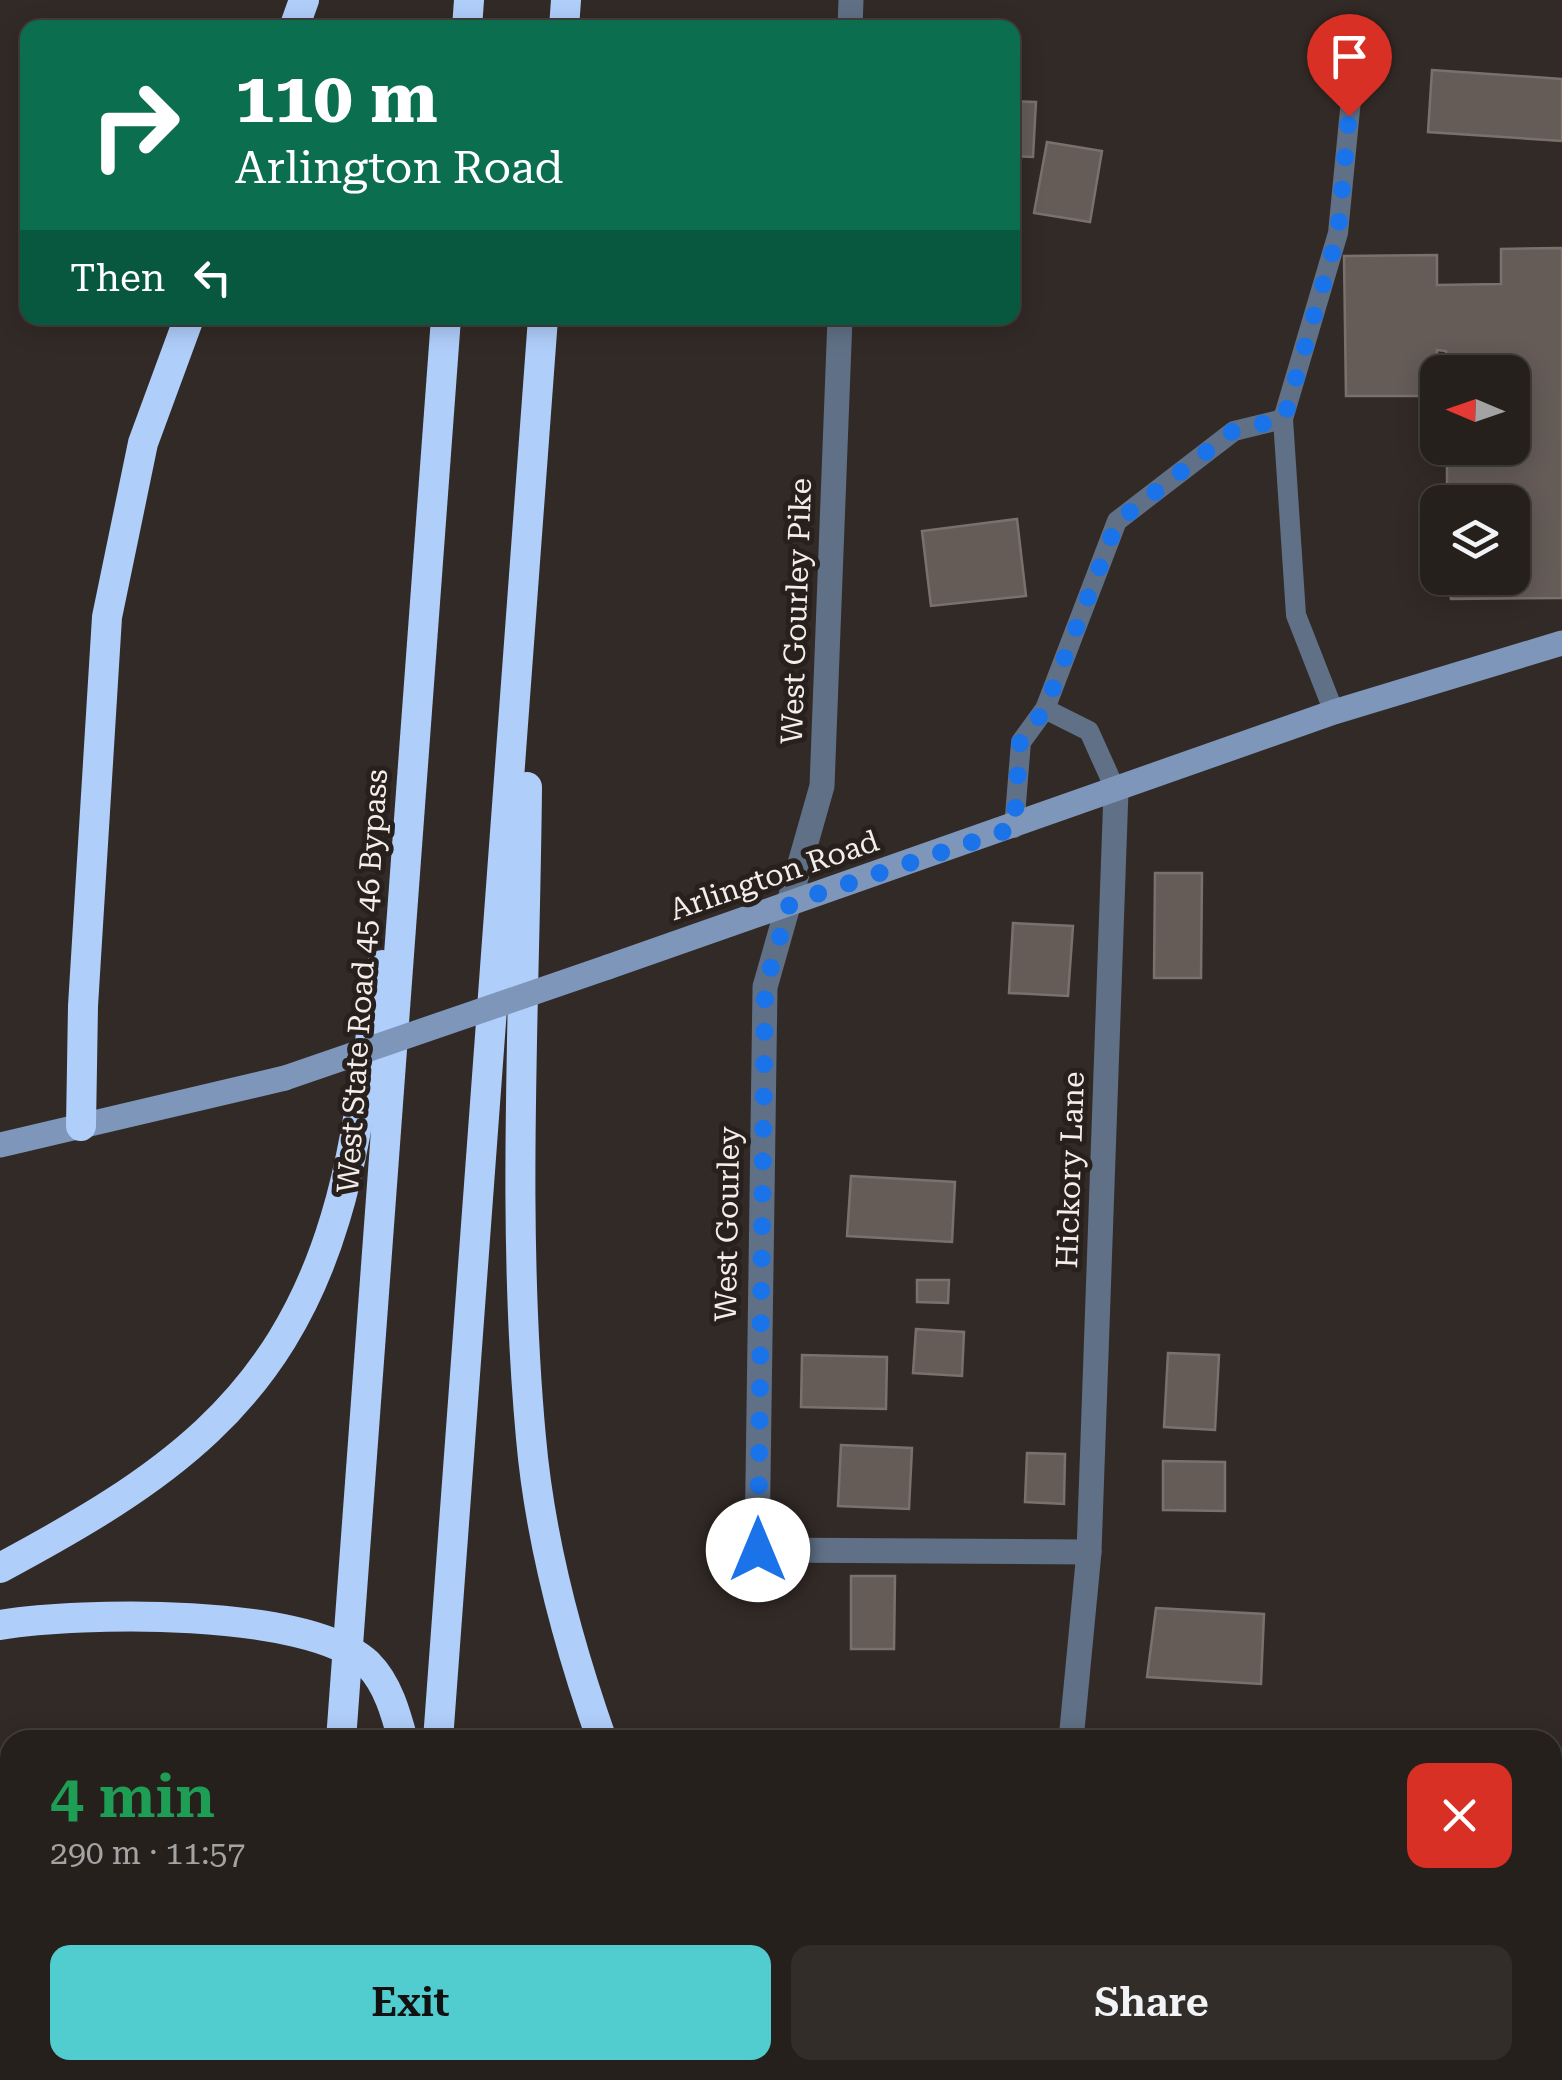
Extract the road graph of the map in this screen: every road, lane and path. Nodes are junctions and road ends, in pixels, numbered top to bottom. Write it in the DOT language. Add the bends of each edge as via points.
graph roads {
  1 [pos="1357,38"];
  2 [pos="186,325"];
  3 [pos="445,325"];
  4 [pos="542,325"];
  5 [pos="840,325"];
  6 [pos="1284,419"];
  7 [pos="530,494"];
  8 [pos="1562,643"];
  9 [pos="1045,709"];
  10 [pos="1334,712"];
  11 [pos="1116,791"];
  12 [pos="411,800"];
  13 [pos="1014,828"];
  14 [pos="790,903"];
  15 [pos="81,1126"];
  16 [pos="0,1145"];
  17 [pos="1089,1552"];
  18 [pos="0,1568"];
  19 [pos="0,1625"];
  20 [pos="348,1650"];
  21 [pos="343,1730"];
  22 [pos="399,1730"];
  23 [pos="439,1730"];
  24 [pos="599,1730"];
  25 [pos="1072,1730"];
  1 -- 6 [label="lane" via="1338,233"];
  2 -- 15 [label="highway" via="143,443 107,617"];
  3 -- 12 [label="highway, West State Road 45 46 Bypass"];
  4 -- 7 [label="highway"];
  5 -- 14 [label="street, West Gourley Pike" via="822,786"];
  6 -- 9 [label="lane" via="1234,430 1117,522"];
  6 -- 10 [label="lane" via="1296,615"];
  7 -- 23 [label="highway"];
  7 -- 24 [label="highway" via="525,1350 531,1442 550,1548 564,1620"];
  8 -- 10 [label="street, Arlington Road"];
  9 -- 11 [label="lane" via="1089,731"];
  9 -- 13 [label="lane" via="1020,742"];
  10 -- 11 [label="street, Arlington Road"];
  11 -- 13 [label="street, Arlington Road"];
  11 -- 17 [label="street, Hickory Lane"];
  12 -- 18 [label="highway" via="337,1215 291,1325 243,1396 179,1459 129,1496"];
  12 -- 20 [label="highway, West State Road 45 46 Bypass"];
  13 -- 14 [label="street, Arlington Road"];
  14 -- 15 [label="street, Arlington Road, bridge" via="285,1078"];
  14 -- 17 [label="street, West Gourley" via="765,987 758,1550"];
  15 -- 16 [label="street, Arlington Road"];
  17 -- 25 [label="street, Hickory Lane"];
  19 -- 20 [label="highway" via="72,1616 256,1625"];
  20 -- 21 [label="highway, West State Road 45 46 Bypass"];
  20 -- 22 [label="highway" via="381,1680"];
}
